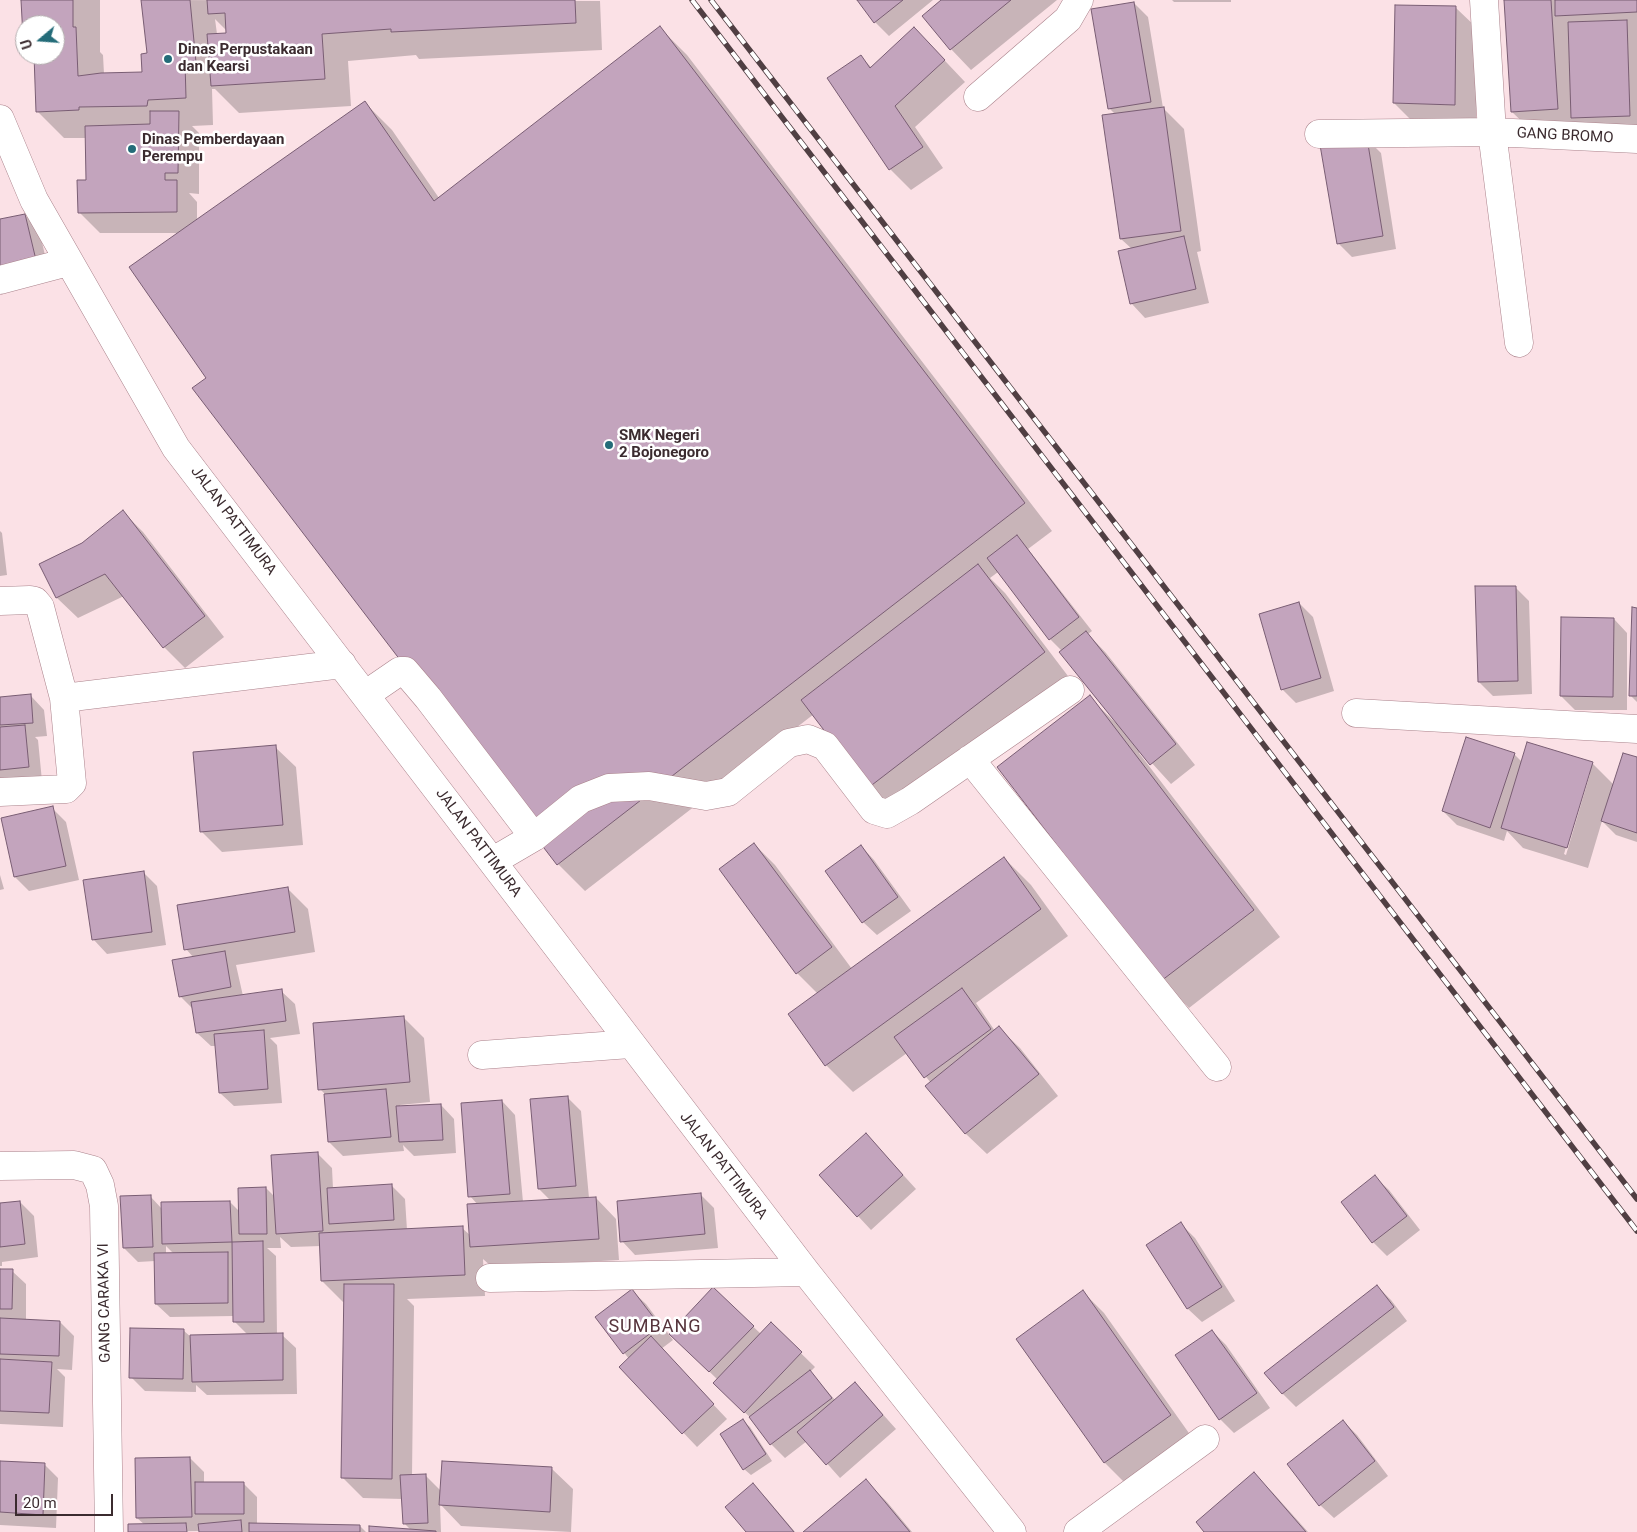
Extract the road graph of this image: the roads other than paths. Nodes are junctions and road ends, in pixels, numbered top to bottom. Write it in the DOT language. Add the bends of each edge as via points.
graph roads {
  1 [pos="1078,0"];
  2 [pos="1484,0"];
  3 [pos="978,97"];
  4 [pos="0,119"];
  5 [pos="1492,132"];
  6 [pos="1318,134"];
  7 [pos="1637,139"];
  8 [pos="68,262"];
  9 [pos="0,280"];
  10 [pos="1519,343"];
  11 [pos="0,601"];
  12 [pos="342,664"];
  13 [pos="1070,690"];
  14 [pos="365,695"];
  15 [pos="64,698"];
  16 [pos="1356,713"];
  17 [pos="1637,729"];
  18 [pos="970,759"];
  19 [pos="0,792"];
  20 [pos="534,837"];
  21 [pos="493,861"];
  22 [pos="630,1044"];
  23 [pos="482,1055"];
  24 [pos="1217,1067"];
  25 [pos="0,1166"];
  26 [pos="806,1272"];
  27 [pos="490,1278"];
  28 [pos="1205,1439"];
  29 [pos="109,1532"];
  30 [pos="1012,1532"];
  31 [pos="1078,1532"];
  1 -- 3 [label="street" via="1068,19"];
  2 -- 5 [label="street"];
  4 -- 8 [label="street, JALAN PATTIMURA" via="34,200"];
  5 -- 6 [label="street, GANG BROMO"];
  5 -- 7 [label="street, GANG BROMO"];
  5 -- 10 [label="street"];
  8 -- 9 [label="street"];
  8 -- 12 [label="street, JALAN PATTIMURA" via="176,448"];
  11 -- 15 [label="street" via="30,600 40,606"];
  12 -- 14 [label="street, JALAN PATTIMURA"];
  12 -- 15 [label="street"];
  13 -- 18 [label="street"];
  14 -- 20 [label="street" via="400,671 405,671"];
  14 -- 21 [label="street, JALAN PATTIMURA"];
  15 -- 19 [label="street" via="72,783 66,789"];
  16 -- 17 [label="street"];
  18 -- 20 [label="street" via="887,814 874,810 825,746 808,739 789,743 728,792 706,796 649,786 609,788 581,799"];
  18 -- 24 [label="street"];
  20 -- 21 [label="street"];
  21 -- 22 [label="street, JALAN PATTIMURA"];
  22 -- 23 [label="street"];
  22 -- 26 [label="street, JALAN PATTIMURA"];
  25 -- 29 [label="street, GANG CARAKA VI" via="74,1165 92,1170 100,1185 104,1206"];
  26 -- 27 [label="street"];
  26 -- 30 [label="street, JALAN PATTIMURA"];
  28 -- 31 [label="street"];
}
